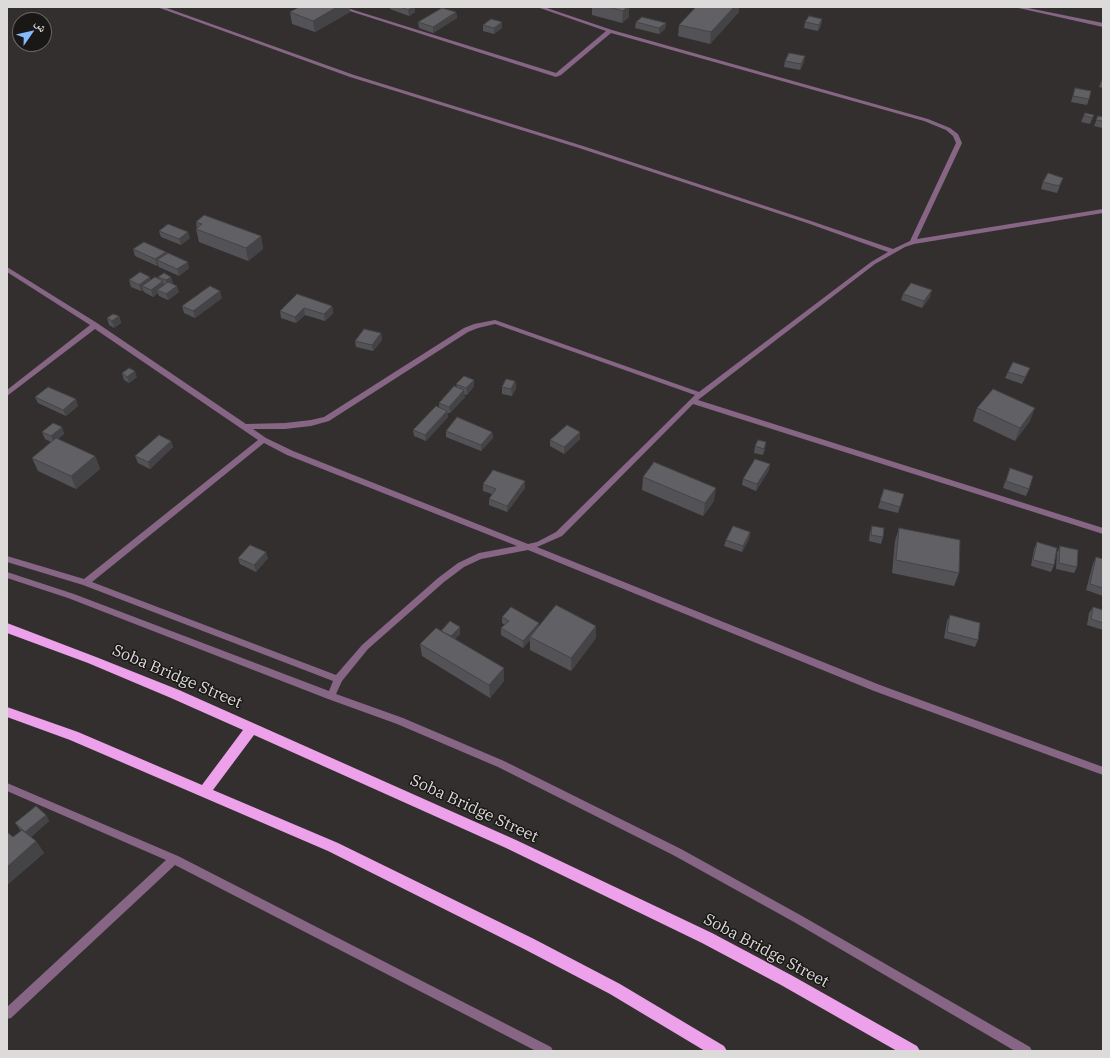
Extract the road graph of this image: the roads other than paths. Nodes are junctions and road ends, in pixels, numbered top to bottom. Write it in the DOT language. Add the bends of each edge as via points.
graph roads {
  1 [pos="159,7"];
  2 [pos="339,7"];
  3 [pos="538,7"];
  4 [pos="1016,7"];
  5 [pos="1103,25"];
  6 [pos="610,31"];
  7 [pos="1103,209"];
  8 [pos="913,242"];
  9 [pos="892,251"];
  10 [pos="7,269"];
  11 [pos="95,326"];
  12 [pos="7,394"];
  13 [pos="701,395"];
  14 [pos="692,401"];
  15 [pos="245,426"];
  16 [pos="263,440"];
  17 [pos="1103,531"];
  18 [pos="528,547"];
  19 [pos="7,559"];
  20 [pos="7,575"];
  21 [pos="85,583"];
  22 [pos="7,628"];
  23 [pos="338,679"];
  24 [pos="331,696"];
  25 [pos="7,712"];
  26 [pos="252,728"];
  27 [pos="1103,771"];
  28 [pos="7,787"];
  29 [pos="204,792"];
  30 [pos="174,859"];
  31 [pos="7,1014"];
  32 [pos="547,1051"];
  33 [pos="719,1051"];
  34 [pos="912,1051"];
  35 [pos="1026,1051"];
  1 -- 9 [label="street" via="345,74 581,147"];
  2 -- 6 [label="street" via="552,75 559,74"];
  3 -- 6 [label="street"];
  4 -- 5 [label="street"];
  6 -- 8 [label="street" via="926,120 948,129 956,135 959,143"];
  7 -- 8 [label="street"];
  8 -- 9 [label="street"];
  9 -- 13 [label="street"];
  10 -- 11 [label="street"];
  11 -- 12 [label="street"];
  11 -- 15 [label="street"];
  13 -- 14 [label="street"];
  13 -- 15 [label="street" via="495,322 466,330 326,419 285,426"];
  14 -- 17 [label="street"];
  14 -- 18 [label="street" via="560,534"];
  15 -- 16 [label="street"];
  16 -- 18 [label="street" via="364,484"];
  16 -- 21 [label="street"];
  18 -- 23 [label="street" via="480,556 461,565 382,631"];
  18 -- 27 [label="street" via="877,688"];
  19 -- 21 [label="street"];
  20 -- 24 [label="street" via="71,596"];
  21 -- 23 [label="street"];
  22 -- 26 [label="highway, Soba Bridge Street" via="99,663"];
  23 -- 24 [label="street"];
  24 -- 35 [label="street" via="462,746 639,833 798,919"];
  25 -- 29 [label="highway" via="74,736"];
  26 -- 29 [label="highway"];
  26 -- 34 [label="highway, Soba Bridge Street" via="512,844 707,938"];
  28 -- 30 [label="street"];
  29 -- 33 [label="highway" via="333,847 530,944 615,989"];
  30 -- 31 [label="street"];
  30 -- 32 [label="street"];
}
